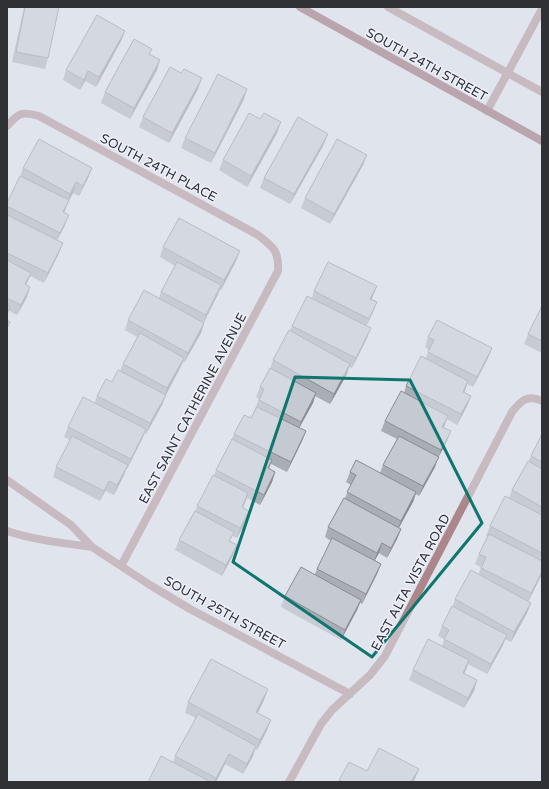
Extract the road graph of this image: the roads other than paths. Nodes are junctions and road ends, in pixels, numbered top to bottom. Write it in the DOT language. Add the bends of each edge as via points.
graph roads {
  1 [pos="300,7"];
  2 [pos="388,7"];
  3 [pos="542,9"];
  4 [pos="508,73"];
  5 [pos="542,92"];
  6 [pos="487,111"];
  7 [pos="7,126"];
  8 [pos="542,141"];
  9 [pos="278,260"];
  10 [pos="542,401"];
  11 [pos="7,480"];
  12 [pos="7,531"];
  13 [pos="92,547"];
  14 [pos="121,566"];
  15 [pos="350,694"];
  16 [pos="289,782"];
  1 -- 6 [label="main road, SOUTH 24TH STREET"];
  2 -- 4 [label="street"];
  3 -- 4 [label="street"];
  4 -- 5 [label="street"];
  4 -- 6 [label="street"];
  6 -- 8 [label="main road, SOUTH 24TH STREET"];
  7 -- 9 [label="street, SOUTH 24TH PLACE" via="17,115 28,113 39,116 258,235 273,247"];
  9 -- 14 [label="street, EAST SAINT CATHERINE AVENUE" via="278,271"];
  10 -- 15 [label="street, EAST ALTA VISTA ROAD" via="534,397 521,401 512,412 385,656"];
  11 -- 13 [label="street, SOUTH 25TH STREET" via="71,525"];
  12 -- 13 [label="street, SOUTH 25TH STREET"];
  13 -- 14 [label="street, SOUTH 25TH STREET"];
  14 -- 15 [label="street, SOUTH 25TH STREET" via="190,609"];
  15 -- 16 [label="street, EAST ALTA VISTA ROAD" via="321,724"];
}
